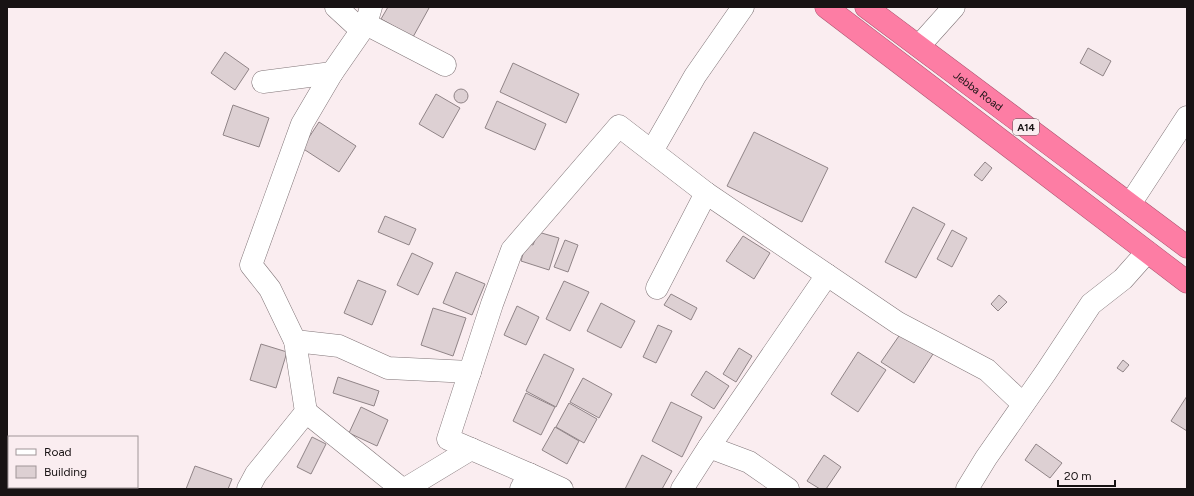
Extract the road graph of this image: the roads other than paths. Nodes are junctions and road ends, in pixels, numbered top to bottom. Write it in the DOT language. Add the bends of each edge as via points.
graph roads {
  1 [pos="336,7"];
  2 [pos="743,7"];
  3 [pos="826,7"];
  4 [pos="866,7"];
  5 [pos="954,7"];
  6 [pos="366,20"];
  7 [pos="919,46"];
  8 [pos="445,65"];
  9 [pos="332,72"];
  10 [pos="263,82"];
  11 [pos="1187,117"];
  12 [pos="652,151"];
  13 [pos="706,193"];
  14 [pos="1130,204"];
  15 [pos="1187,247"];
  16 [pos="1147,252"];
  17 [pos="827,275"];
  18 [pos="1187,282"];
  19 [pos="657,288"];
  20 [pos="295,341"];
  21 [pos="470,372"];
  22 [pos="1023,404"];
  23 [pos="306,412"];
  24 [pos="709,447"];
  25 [pos="471,449"];
  26 [pos="525,482"];
  27 [pos="248,489"];
  28 [pos="402,489"];
  29 [pos="406,489"];
  30 [pos="562,489"];
  31 [pos="682,489"];
  32 [pos="788,489"];
  33 [pos="967,489"];
  1 -- 6 [label="street"];
  2 -- 12 [label="street" via="695,76"];
  3 -- 16 [label="highway"];
  4 -- 7 [label="highway, Jebba Road / A14"];
  5 -- 7 [label="street"];
  6 -- 8 [label="street"];
  6 -- 9 [label="street"];
  7 -- 14 [label="highway, Jebba Road / A14"];
  9 -- 10 [label="street"];
  9 -- 20 [label="street" via="302,124 251,265 270,289"];
  11 -- 14 [label="street"];
  12 -- 13 [label="street"];
  12 -- 21 [label="street" via="619,126 512,250"];
  13 -- 17 [label="street"];
  13 -- 19 [label="street"];
  14 -- 15 [label="highway, Jebba Road / A14"];
  16 -- 18 [label="highway"];
  16 -- 22 [label="street" via="1123,279 1091,304"];
  17 -- 22 [label="street" via="898,323 987,370"];
  17 -- 24 [label="street"];
  20 -- 21 [label="street" via="339,346 388,368"];
  20 -- 23 [label="street"];
  21 -- 25 [label="street" via="448,439"];
  22 -- 33 [label="street"];
  23 -- 27 [label="street" via="256,474"];
  23 -- 28 [label="street"];
  24 -- 31 [label="street"];
  24 -- 32 [label="street" via="749,462"];
  25 -- 26 [label="street"];
  25 -- 29 [label="street"];
  26 -- 30 [label="street"];
}
